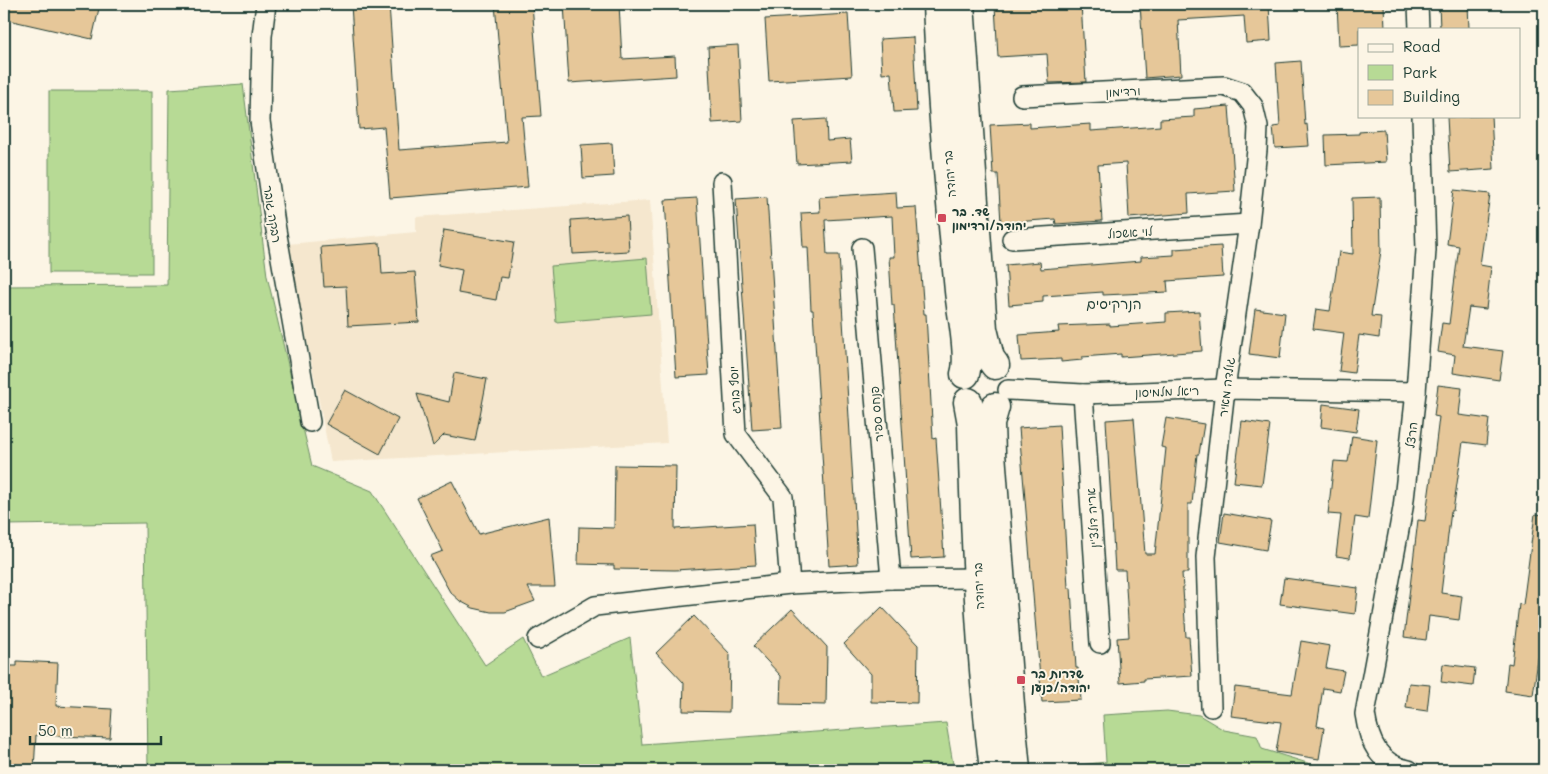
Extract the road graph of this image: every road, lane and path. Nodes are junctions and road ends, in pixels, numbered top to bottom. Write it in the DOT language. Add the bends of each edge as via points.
graph roads {
  1 [pos="266,4"];
  2 [pos="937,4"];
  3 [pos="960,4"];
  4 [pos="1418,4"];
  5 [pos="1419,28"];
  6 [pos="1224,86"];
  7 [pos="1022,96"];
  8 [pos="1422,118"];
  9 [pos="722,182"];
  10 [pos="1249,224"];
  11 [pos="1012,239"];
  12 [pos="862,248"];
  13 [pos="996,365"];
  14 [pos="965,374"];
  15 [pos="1225,389"];
  16 [pos="1416,392"];
  17 [pos="1083,394"];
  18 [pos="1001,398"];
  19 [pos="968,402"];
  20 [pos="310,422"];
  21 [pos="978,578"];
  22 [pos="891,579"];
  23 [pos="790,584"];
  24 [pos="538,639"];
  25 [pos="1100,643"];
  26 [pos="1211,707"];
  27 [pos="994,770"];
  28 [pos="1016,770"];
  29 [pos="1409,770"];
  1 -- 20 [label="street, רבקה גובר" via="260,120"];
  2 -- 14 [label="street, בר יהודה" via="960,310 966,346"];
  3 -- 13 [label="street, בר יהודה" via="983,330 990,358"];
  4 -- 5 [label="street"];
  6 -- 7 [label="street, ורדימון"];
  6 -- 10 [label="street, גולדה מאיר" via="1242,92 1253,106 1258,127"];
  8 -- 16 [label="street, הרצל" via="1426,250"];
  9 -- 23 [label="street, יוסף בורג" via="736,434 782,497"];
  10 -- 11 [label="street, לוי אשכול"];
  10 -- 15 [label="street, גולדה מאיר"];
  12 -- 22 [label="street, פנחס ספיר"];
  13 -- 14 [label="street" via="976,365"];
  13 -- 18 [label="street" via="1006,375"];
  14 -- 19 [label="street" via="962,388"];
  15 -- 16 [label="street, ריאל מלמיסון"];
  15 -- 17 [label="street, ריאל מלמיסון"];
  15 -- 26 [label="street, גולדה מאיר" via="1206,557"];
  16 -- 29 [label="street, הרצל" via="1402,508 1365,714 1374,748 1385,760"];
  17 -- 18 [label="street, ריאל מלמיסון"];
  17 -- 25 [label="street, אריה דולצ'ין"];
  18 -- 19 [label="street" via="981,409"];
  18 -- 28 [label="street, בר יהודה" via="990,424 991,453"];
  19 -- 21 [label="street, בר יהודה" via="972,424"];
  21 -- 22 [label="street"];
  21 -- 27 [label="street, בר יהודה"];
  22 -- 23 [label="street"];
  23 -- 24 [label="street" via="595,606"];
}
